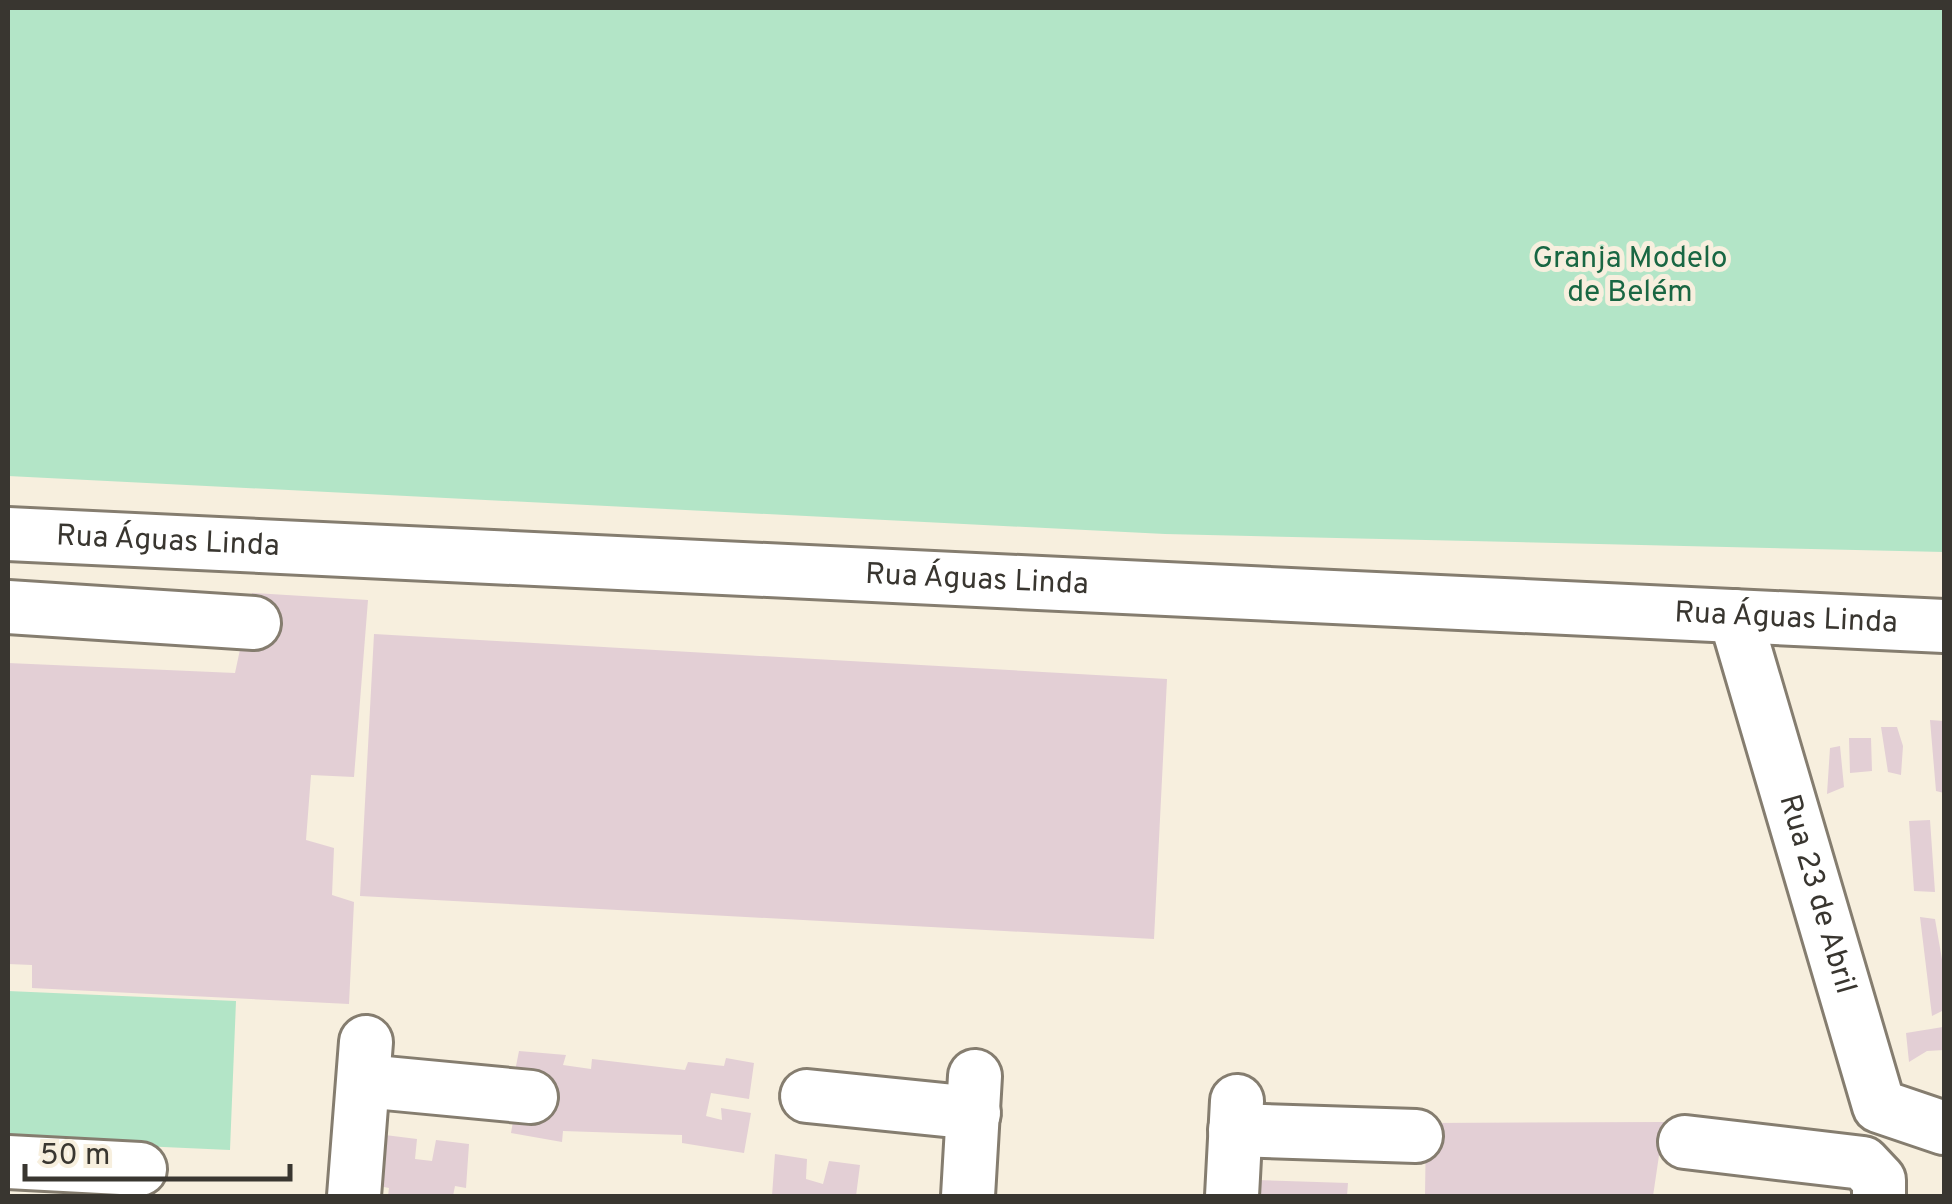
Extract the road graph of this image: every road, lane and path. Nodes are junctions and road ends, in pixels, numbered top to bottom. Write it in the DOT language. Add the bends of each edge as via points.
graph roads {
  1 [pos="8,534"];
  2 [pos="8,607"];
  3 [pos="1736,616"];
  4 [pos="254,623"];
  5 [pos="1944,626"];
  6 [pos="806,1096"];
  7 [pos="531,1097"];
  8 [pos="1944,1128"];
  9 [pos="1416,1136"];
  10 [pos="1685,1142"];
  11 [pos="8,1162"];
  12 [pos="140,1169"];
  13 [pos="354,1196"];
  14 [pos="968,1196"];
  15 [pos="1232,1196"];
  16 [pos="1878,1196"];
  1 -- 3 [label="street, Rua Águas Linda"];
  2 -- 4 [label="street"];
  3 -- 5 [label="street, Rua Águas Linda"];
  3 -- 8 [label="street, Rua 23 de Abril" via="1879,1106"];
  6 -- 14 [label="street" via="975,1094"];
  7 -- 13 [label="street" via="365,1061"];
  9 -- 15 [label="street" via="1236,1116"];
  10 -- 16 [label="street" via="1863,1163 1879,1180"];
  11 -- 12 [label="street"];
}
